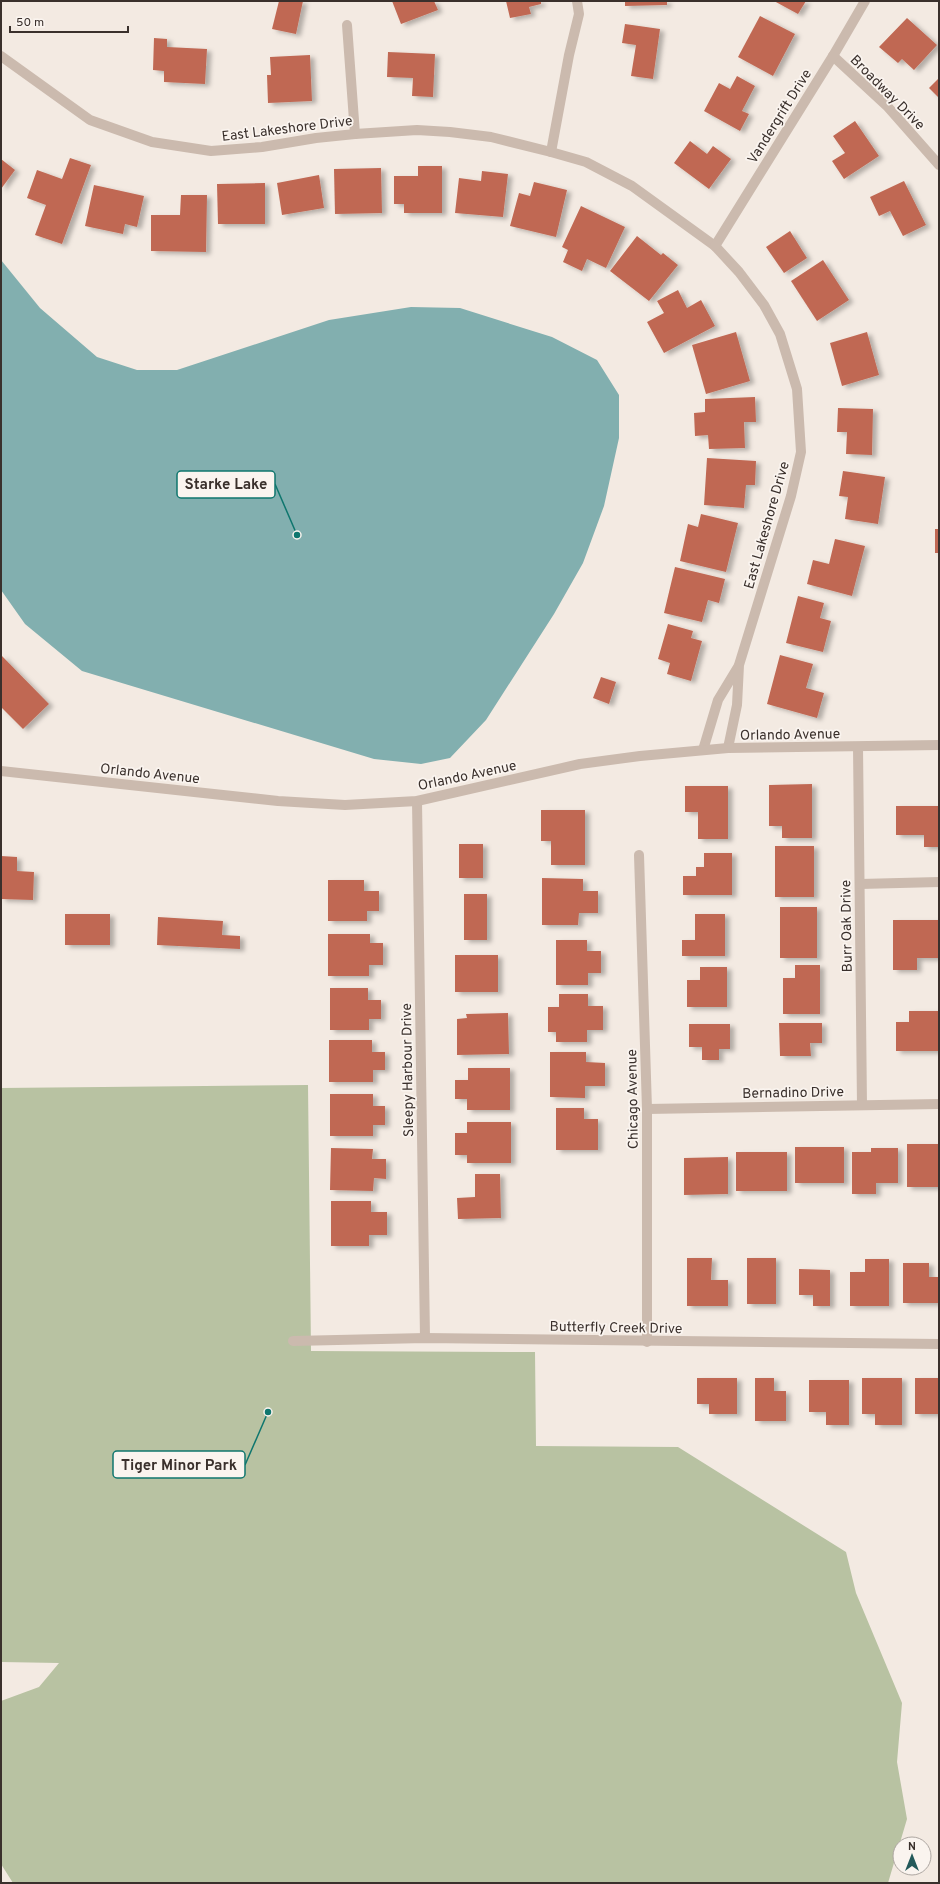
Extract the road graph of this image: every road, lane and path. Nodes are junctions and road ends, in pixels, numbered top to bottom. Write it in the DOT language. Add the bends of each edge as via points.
graph roads {
  1 [pos="577,1"];
  2 [pos="865,1"];
  3 [pos="347,25"];
  4 [pos="1,56"];
  5 [pos="833,56"];
  6 [pos="355,134"];
  7 [pos="551,152"];
  8 [pos="939,166"];
  9 [pos="716,246"];
  10 [pos="739,665"];
  11 [pos="939,745"];
  12 [pos="858,747"];
  13 [pos="728,748"];
  14 [pos="703,750"];
  15 [pos="1,771"];
  16 [pos="417,801"];
  17 [pos="639,855"];
  18 [pos="939,882"];
  19 [pos="860,884"];
  20 [pos="939,1104"];
  21 [pos="862,1105"];
  22 [pos="647,1109"];
  23 [pos="425,1338"];
  24 [pos="294,1341"];
  25 [pos="647,1342"];
  26 [pos="939,1344"];
  1 -- 7 [label="street" via="579,14"];
  2 -- 5 [label="street, Vandergrift Drive"];
  3 -- 6 [label="street"];
  4 -- 6 [label="street, East Lakeshore Drive" via="90,120 152,142 211,151 262,147"];
  5 -- 8 [label="street, Broadway Drive" via="887,106"];
  5 -- 9 [label="street, Vandergrift Drive"];
  6 -- 7 [label="street, East Lakeshore Drive" via="417,130 450,132 491,137"];
  7 -- 9 [label="street, East Lakeshore Drive" via="586,162 632,186"];
  9 -- 10 [label="street, East Lakeshore Drive" via="764,305 780,334 797,389 801,452 791,496"];
  10 -- 13 [label="street, East Lakeshore Drive" via="737,705"];
  10 -- 14 [label="street, East Lakeshore Drive" via="718,700"];
  11 -- 12 [label="street, Orlando Avenue"];
  12 -- 13 [label="street, Orlando Avenue"];
  12 -- 19 [label="street, Burr Oak Drive"];
  13 -- 14 [label="street, Orlando Avenue"];
  14 -- 16 [label="street, Orlando Avenue" via="580,764"];
  15 -- 16 [label="street, Orlando Avenue" via="278,801 345,805"];
  16 -- 23 [label="street, Sleepy Harbour Drive"];
  17 -- 22 [label="street, Chicago Avenue"];
  18 -- 19 [label="street"];
  19 -- 21 [label="street, Burr Oak Drive"];
  20 -- 21 [label="street, Bernadino Drive"];
  21 -- 22 [label="street, Bernadino Drive"];
  22 -- 25 [label="street, Chicago Avenue"];
  23 -- 24 [label="street, Butterfly Creek Drive"];
  23 -- 25 [label="street, Butterfly Creek Drive"];
  25 -- 26 [label="street, Butterfly Creek Drive"];
}
